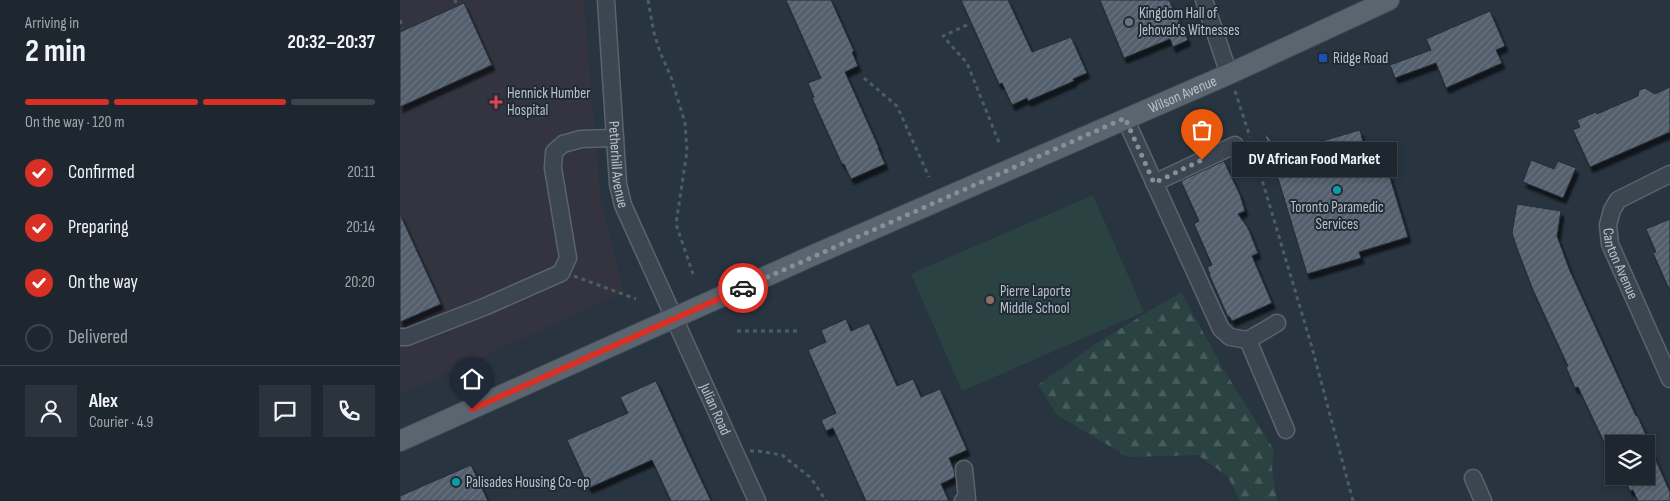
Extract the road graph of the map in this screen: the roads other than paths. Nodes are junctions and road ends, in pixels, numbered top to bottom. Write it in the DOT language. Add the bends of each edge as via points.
graph roads {
  1 [pos="606,0"];
  2 [pos="1390,0"];
  3 [pos="1209,2"];
  4 [pos="1229,74"];
  5 [pos="1125,118"];
  6 [pos="615,138"];
  7 [pos="1235,145"];
  8 [pos="1670,174"];
  9 [pos="1154,183"];
  10 [pos="674,319"];
  11 [pos="1277,323"];
  12 [pos="1248,340"];
  13 [pos="402,341"];
  14 [pos="1670,379"];
  15 [pos="1286,430"];
  16 [pos="400,441"];
  17 [pos="964,469"];
  18 [pos="1473,478"];
  19 [pos="757,501"];
  20 [pos="964,501"];
  21 [pos="1483,501"];
  1 -- 6 [label="street, Petherhill Avenue"];
  2 -- 4 [label="main road, Wilson Avenue"];
  3 -- 4 [label="street"];
  4 -- 5 [label="main road, Wilson Avenue"];
  5 -- 9 [label="street"];
  5 -- 10 [label="main road, Wilson Avenue"];
  6 -- 10 [label="street, Petherhill Avenue" via="623,205"];
  6 -- 13 [label="street" via="581,139 563,144 554,152 553,168 568,258 561,273"];
  7 -- 9 [label="street"];
  8 -- 14 [label="street, Canton Avenue" via="1618,200 1608,225 1610,244"];
  9 -- 12 [label="street" via="1221,329 1230,337"];
  10 -- 16 [label="main road, Wilson Avenue"];
  10 -- 19 [label="street, Julian Road"];
  11 -- 12 [label="street"];
  12 -- 15 [label="street"];
  17 -- 20 [label="street" via="967,499"];
  18 -- 21 [label="street"];
}
